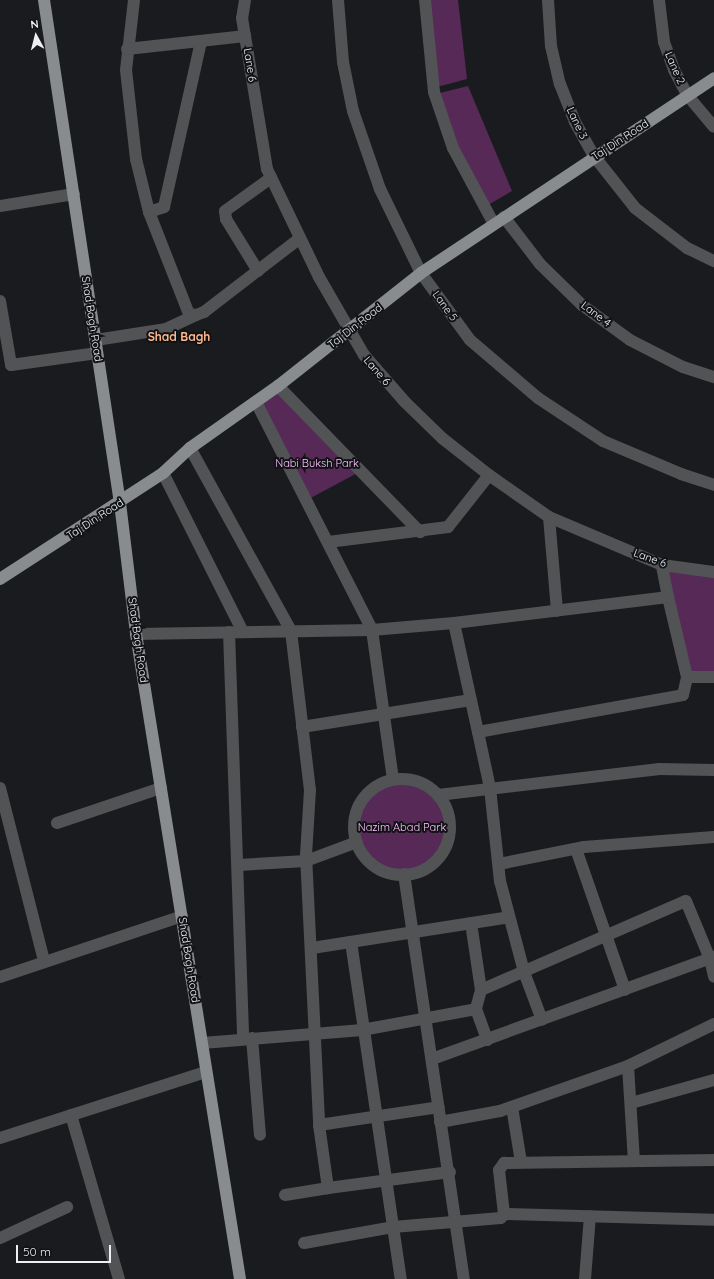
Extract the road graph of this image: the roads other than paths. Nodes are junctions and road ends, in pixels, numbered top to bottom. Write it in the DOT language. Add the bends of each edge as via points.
graph roads {
  1 [pos="44,0"];
  2 [pos="134,0"];
  3 [pos="245,0"];
  4 [pos="338,0"];
  5 [pos="425,0"];
  6 [pos="548,0"];
  7 [pos="659,0"];
  8 [pos="246,36"];
  9 [pos="200,41"];
  10 [pos="127,49"];
  11 [pos="714,78"];
  12 [pos="688,96"];
  13 [pos="714,128"];
  14 [pos="594,156"];
  15 [pos="271,178"];
  16 [pos="74,194"];
  17 [pos="0,206"];
  18 [pos="149,212"];
  19 [pos="499,220"];
  20 [pos="300,238"];
  21 [pos="714,261"];
  22 [pos="258,271"];
  23 [pos="421,273"];
  24 [pos="0,301"];
  25 [pos="196,315"];
  26 [pos="348,331"];
  27 [pos="96,340"];
  28 [pos="97,353"];
  29 [pos="714,378"];
  30 [pos="278,386"];
  31 [pos="256,402"];
  32 [pos="190,448"];
  33 [pos="163,473"];
  34 [pos="489,475"];
  35 [pos="714,485"];
  36 [pos="120,503"];
  37 [pos="549,517"];
  38 [pos="420,532"];
  39 [pos="328,542"];
  40 [pos="662,565"];
  41 [pos="714,572"];
  42 [pos="0,579"];
  43 [pos="668,597"];
  44 [pos="557,611"];
  45 [pos="454,623"];
  46 [pos="372,630"];
  47 [pos="291,631"];
  48 [pos="230,632"];
  49 [pos="243,632"];
  50 [pos="136,634"];
  51 [pos="687,677"];
  52 [pos="714,677"];
  53 [pos="471,700"];
  54 [pos="384,714"];
  55 [pos="302,726"];
  56 [pos="478,732"];
  57 [pos="714,770"];
  58 [pos="393,780"];
  59 [pos="0,788"];
  60 [pos="161,788"];
  61 [pos="490,788"];
  62 [pos="438,795"];
  63 [pos="57,823"];
  64 [pos="714,837"];
  65 [pos="357,842"];
  66 [pos="576,849"];
  67 [pos="306,861"];
  68 [pos="498,864"];
  69 [pos="238,865"];
  70 [pos="404,874"];
  71 [pos="182,916"];
  72 [pos="510,917"];
  73 [pos="471,923"];
  74 [pos="414,932"];
  75 [pos="606,936"];
  76 [pos="351,942"];
  77 [pos="312,948"];
  78 [pos="712,958"];
  79 [pos="44,961"];
  80 [pos="524,972"];
  81 [pos="714,976"];
  82 [pos="0,977"];
  83 [pos="481,990"];
  84 [pos="625,990"];
  85 [pos="476,1009"];
  86 [pos="426,1019"];
  87 [pos="542,1020"];
  88 [pos="714,1024"];
  89 [pos="362,1030"];
  90 [pos="315,1034"];
  91 [pos="248,1038"];
  92 [pos="487,1040"];
  93 [pos="202,1043"];
  94 [pos="432,1059"];
  95 [pos="628,1066"];
  96 [pos="206,1072"];
  97 [pos="714,1080"];
  98 [pos="631,1103"];
  99 [pos="439,1107"];
  100 [pos="512,1107"];
  101 [pos="71,1115"];
  102 [pos="375,1117"];
  103 [pos="440,1122"];
  104 [pos="319,1124"];
  105 [pos="260,1135"];
  106 [pos="0,1138"];
  107 [pos="714,1160"];
  108 [pos="634,1161"];
  109 [pos="521,1162"];
  110 [pos="450,1172"];
  111 [pos="385,1181"];
  112 [pos="328,1188"];
  113 [pos="285,1195"];
  114 [pos="66,1207"];
  115 [pos="504,1214"];
  116 [pos="590,1216"];
  117 [pos="714,1220"];
  118 [pos="457,1222"];
  119 [pos="393,1227"];
  120 [pos="0,1238"];
  121 [pos="304,1243"];
  122 [pos="119,1279"];
  123 [pos="240,1279"];
  124 [pos="401,1279"];
  125 [pos="464,1279"];
  126 [pos="585,1279"];
  1 -- 16 [label="main road, Shad Bagh Road"];
  2 -- 10 [label="street"];
  3 -- 8 [label="street, Lane 6" via="242,18"];
  4 -- 23 [label="street, Lane 5" via="343,62 353,111 380,189"];
  5 -- 19 [label="street, Lane 4" via="434,92 454,148"];
  6 -- 14 [label="street, Lane 3" via="551,46 560,84 575,122"];
  7 -- 12 [label="street, Lane 2" via="664,42 674,70"];
  8 -- 9 [label="street"];
  8 -- 15 [label="street, Lane 6" via="267,169"];
  9 -- 10 [label="street"];
  9 -- 18 [label="street" via="164,207"];
  10 -- 18 [label="street" via="126,70 136,159"];
  11 -- 12 [label="main road, Taj Din Road"];
  12 -- 13 [label="street, Lane 2"];
  12 -- 14 [label="main road, Taj Din Road"];
  14 -- 19 [label="main road, Taj Din Road"];
  14 -- 21 [label="street, Lane 3" via="635,208 687,248"];
  15 -- 20 [label="street, Lane 6"];
  15 -- 22 [label="street" via="225,211 226,219"];
  16 -- 17 [label="street"];
  16 -- 27 [label="main road, Shad Bagh Road"];
  18 -- 25 [label="street" via="189,314"];
  19 -- 23 [label="main road, Taj Din Road"];
  19 -- 29 [label="street, Lane 4" via="582,305 630,340 683,367"];
  20 -- 22 [label="street"];
  20 -- 26 [label="street, Lane 6"];
  22 -- 25 [label="street"];
  23 -- 26 [label="main road, Taj Din Road"];
  23 -- 35 [label="street, Lane 5" via="470,340 538,398 603,441"];
  24 -- 28 [label="street" via="11,365"];
  25 -- 27 [label="street" via="166,329"];
  26 -- 30 [label="main road, Taj Din Road"];
  26 -- 34 [label="street, Lane 6" via="364,355 405,402 442,438"];
  27 -- 28 [label="main road, Shad Bagh Road"];
  28 -- 36 [label="main road, Shad Bagh Road"];
  30 -- 31 [label="main road, Taj Din Road"];
  30 -- 38 [label="street"];
  31 -- 32 [label="main road, Taj Din Road"];
  31 -- 39 [label="street"];
  32 -- 33 [label="main road, Taj Din Road"];
  32 -- 47 [label="street"];
  33 -- 36 [label="main road, Taj Din Road"];
  33 -- 49 [label="street"];
  34 -- 37 [label="street, Lane 6"];
  34 -- 38 [label="street" via="448,527"];
  36 -- 42 [label="main road, Taj Din Road"];
  36 -- 50 [label="main road, Shad Bagh Road"];
  37 -- 40 [label="street, Lane 6"];
  37 -- 44 [label="street"];
  38 -- 39 [label="street"];
  39 -- 46 [label="street"];
  40 -- 41 [label="street, Lane 6"];
  40 -- 43 [label="street"];
  43 -- 44 [label="street"];
  43 -- 51 [label="street"];
  44 -- 45 [label="street"];
  45 -- 46 [label="street"];
  45 -- 53 [label="street"];
  46 -- 47 [label="street"];
  46 -- 54 [label="street"];
  47 -- 49 [label="street"];
  47 -- 55 [label="street"];
  48 -- 49 [label="street"];
  48 -- 50 [label="street"];
  48 -- 69 [label="street"];
  50 -- 60 [label="main road, Shad Bagh Road"];
  51 -- 52 [label="street"];
  51 -- 56 [label="street" via="683,695"];
  53 -- 54 [label="street"];
  53 -- 56 [label="street"];
  54 -- 55 [label="street"];
  54 -- 58 [label="street"];
  55 -- 67 [label="street" via="310,790"];
  56 -- 61 [label="street"];
  57 -- 61 [label="street" via="659,769"];
  58 -- 62 [label="street" via="420,783"];
  58 -- 65 [label="street" via="378,786 365,796 357,810 354,826"];
  59 -- 79 [label="street"];
  60 -- 63 [label="street"];
  60 -- 71 [label="main road, Shad Bagh Road"];
  61 -- 62 [label="street"];
  61 -- 68 [label="street"];
  62 -- 70 [label="street" via="446,808 450,822 449,838 443,852 433,864 420,871"];
  64 -- 66 [label="street"];
  65 -- 67 [label="street"];
  65 -- 70 [label="street" via="364,856 375,866 389,873"];
  66 -- 68 [label="street"];
  66 -- 75 [label="street"];
  67 -- 69 [label="street"];
  67 -- 77 [label="street"];
  68 -- 72 [label="street"];
  69 -- 91 [label="street"];
  70 -- 74 [label="street"];
  71 -- 79 [label="street"];
  71 -- 93 [label="main road, Shad Bagh Road"];
  72 -- 73 [label="street"];
  72 -- 80 [label="street"];
  73 -- 74 [label="street"];
  73 -- 83 [label="street"];
  74 -- 76 [label="street"];
  74 -- 86 [label="street"];
  75 -- 78 [label="street" via="686,901"];
  75 -- 80 [label="street"];
  75 -- 84 [label="street"];
  76 -- 77 [label="street"];
  76 -- 89 [label="street"];
  77 -- 90 [label="street"];
  78 -- 81 [label="street"];
  78 -- 84 [label="street"];
  79 -- 82 [label="street"];
  80 -- 83 [label="street"];
  80 -- 87 [label="street"];
  83 -- 85 [label="street"];
  84 -- 87 [label="street"];
  85 -- 86 [label="street"];
  85 -- 92 [label="street"];
  86 -- 89 [label="street"];
  86 -- 94 [label="street"];
  87 -- 92 [label="street"];
  88 -- 95 [label="street"];
  89 -- 90 [label="street"];
  89 -- 102 [label="street"];
  90 -- 91 [label="street"];
  90 -- 104 [label="street"];
  91 -- 93 [label="street"];
  91 -- 105 [label="street"];
  92 -- 94 [label="street"];
  93 -- 96 [label="main road, Shad Bagh Road"];
  94 -- 99 [label="street"];
  95 -- 98 [label="street"];
  95 -- 100 [label="street"];
  96 -- 101 [label="street"];
  96 -- 123 [label="main road, Shad Bagh Road"];
  97 -- 98 [label="street"];
  98 -- 108 [label="street"];
  99 -- 102 [label="street"];
  99 -- 103 [label="street"];
  100 -- 103 [label="street"];
  100 -- 109 [label="street"];
  101 -- 106 [label="street"];
  101 -- 122 [label="street"];
  102 -- 104 [label="street"];
  102 -- 111 [label="street"];
  103 -- 110 [label="street"];
  104 -- 112 [label="street"];
  107 -- 108 [label="street"];
  108 -- 109 [label="street"];
  109 -- 115 [label="street" via="500,1165"];
  110 -- 111 [label="street"];
  110 -- 118 [label="street"];
  111 -- 112 [label="street"];
  111 -- 119 [label="street"];
  112 -- 113 [label="street"];
  114 -- 120 [label="street"];
  115 -- 116 [label="street"];
  115 -- 118 [label="street" via="501,1218"];
  116 -- 117 [label="street"];
  116 -- 126 [label="street"];
  118 -- 119 [label="street"];
  118 -- 125 [label="street"];
  119 -- 121 [label="street"];
  119 -- 124 [label="street"];
}
